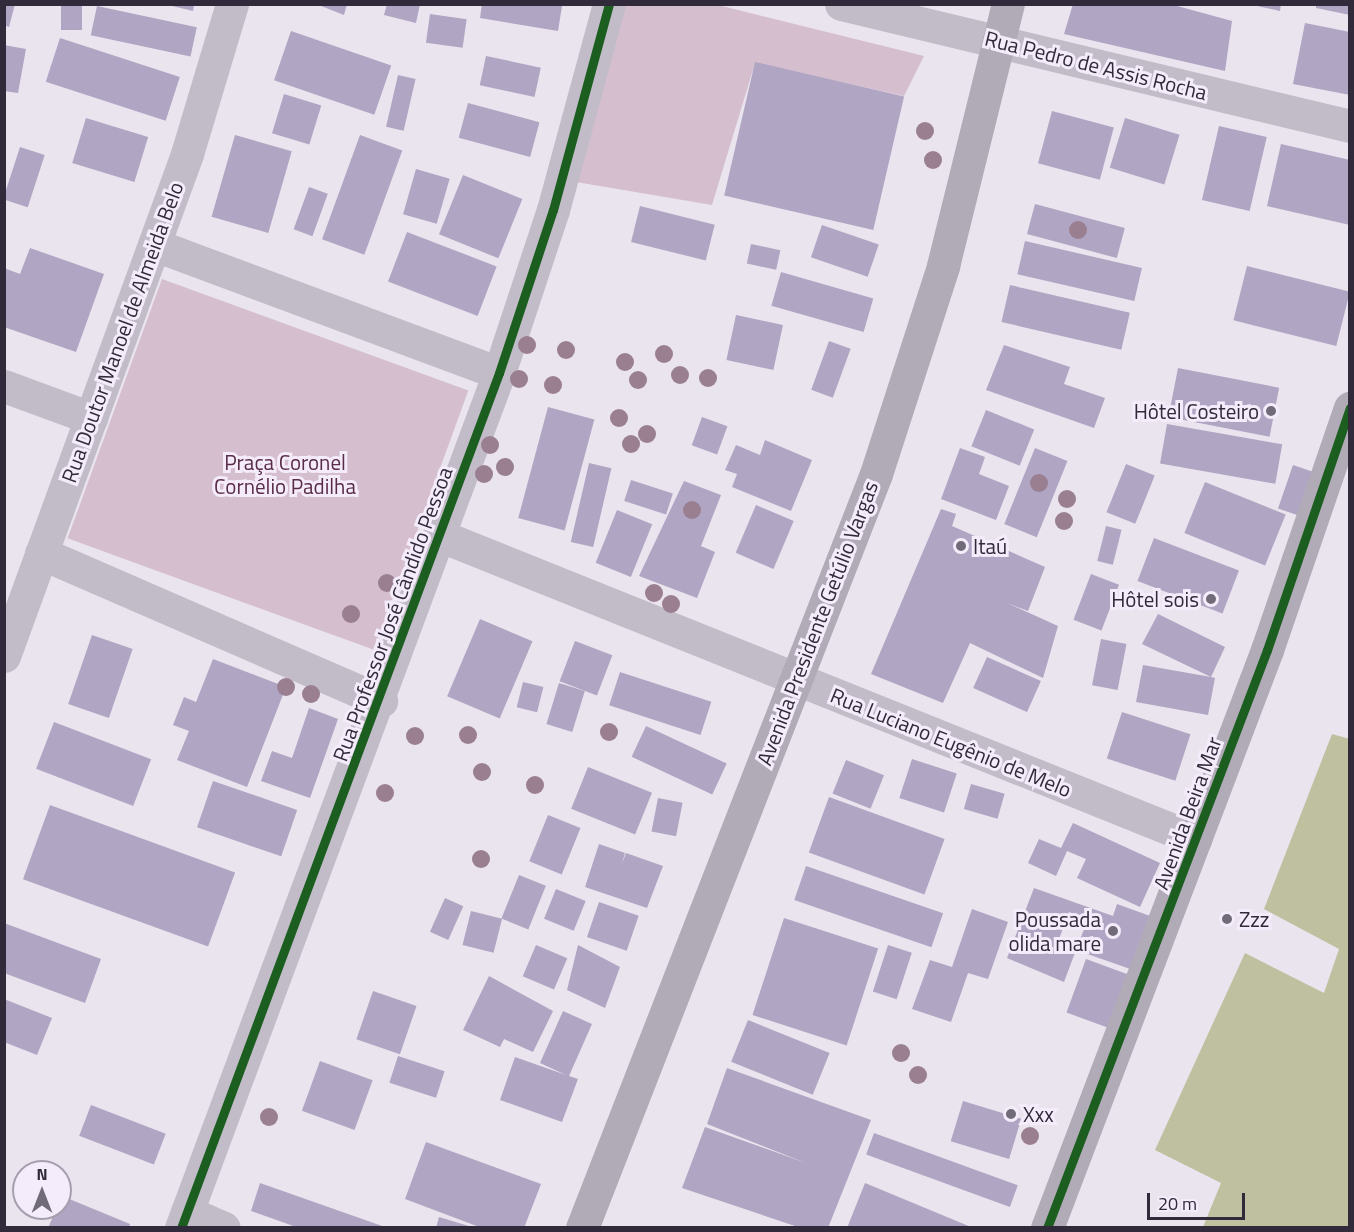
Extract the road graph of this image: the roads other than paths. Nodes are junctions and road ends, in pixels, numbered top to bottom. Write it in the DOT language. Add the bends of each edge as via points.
graph roads {
  1 [pos="232,4"];
  2 [pos="609,4"];
  3 [pos="841,4"];
  4 [pos="1008,4"];
  5 [pos="1000,41"];
  6 [pos="1350,126"];
  7 [pos="155,245"];
  8 [pos="498,373"];
  9 [pos="4,386"];
  10 [pos="1350,408"];
  11 [pos="91,418"];
  12 [pos="441,536"];
  13 [pos="41,553"];
  14 [pos="4,656"];
  15 [pos="794,681"];
  16 [pos="381,701"];
  17 [pos="1195,839"];
  18 [pos="184,1220"];
  19 [pos="224,1227"];
  20 [pos="582,1227"];
  21 [pos="1047,1227"];
  1 -- 7 [label="street, Rua Doutor Manoel de Almeida Belo"];
  2 -- 8 [label="street, Rua Professor José Cândido Pessoa" via="553,210"];
  3 -- 5 [label="street, Rua Pedro de Assis Rocha"];
  4 -- 5 [label="main road, Avenida Presidente Getúlio Vargas"];
  5 -- 6 [label="street, Rua Pedro de Assis Rocha"];
  5 -- 15 [label="main road, Avenida Presidente Getúlio Vargas" via="916,355"];
  7 -- 8 [label="street"];
  7 -- 11 [label="street, Rua Doutor Manoel de Almeida Belo"];
  8 -- 12 [label="street, Rua Professor José Cândido Pessoa"];
  9 -- 11 [label="street"];
  10 -- 17 [label="main road, Avenida Beira Mar" via="1268,650"];
  11 -- 13 [label="street, Rua Doutor Manoel de Almeida Belo"];
  12 -- 15 [label="street, Rua Luciano Eugênio de Melo"];
  12 -- 16 [label="street, Rua Professor José Cândido Pessoa"];
  13 -- 14 [label="street, Rua Doutor Manoel de Almeida Belo"];
  13 -- 16 [label="street"];
  15 -- 17 [label="street, Rua Luciano Eugênio de Melo"];
  15 -- 20 [label="main road, Avenida Presidente Getúlio Vargas"];
  16 -- 18 [label="street, Rua Professor José Cândido Pessoa"];
  17 -- 21 [label="main road, Avenida Beira Mar"];
  18 -- 19 [label="street"];
}
